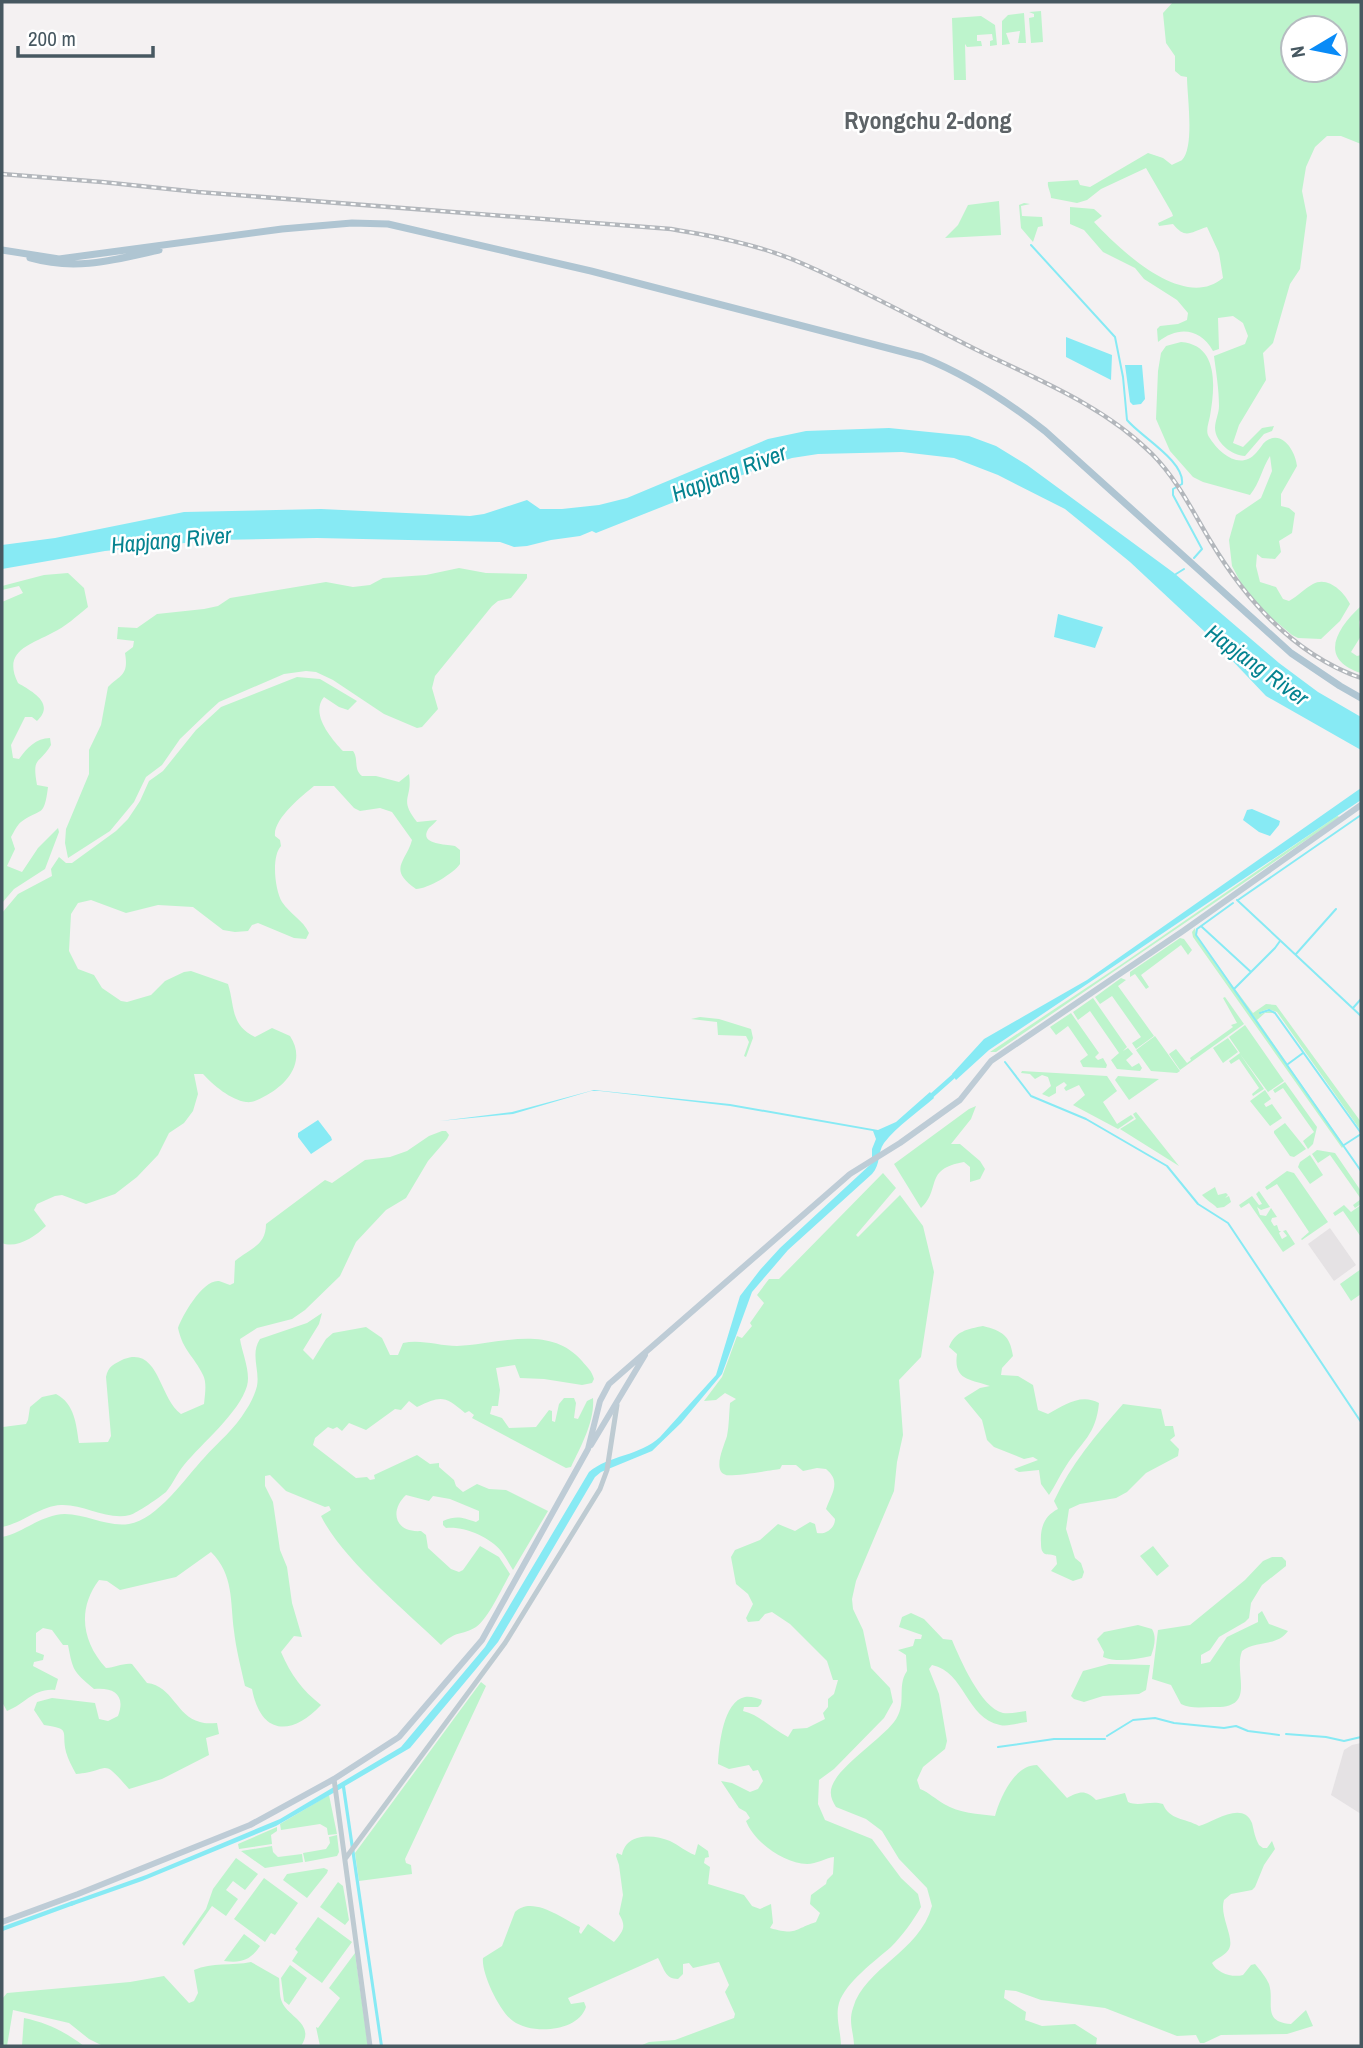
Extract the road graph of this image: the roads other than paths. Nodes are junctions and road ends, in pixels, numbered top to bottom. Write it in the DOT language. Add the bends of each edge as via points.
graph roads {
  1 [pos="2,250"];
  2 [pos="1361,698"];
  3 [pos="1361,805"];
  4 [pos="648,1350"];
  5 [pos="617,1401"];
  6 [pos="588,1449"];
  7 [pos="334,1779"];
  8 [pos="345,1858"];
  9 [pos="2,1922"];
  10 [pos="370,2046"];
  1 -- 2 [label="main road" via="51,264 77,265 282,229 388,224 922,357 967,378 1045,431 1291,653"];
  3 -- 4 [label="main road" via="991,1061 960,1100 850,1174"];
  4 -- 5 [label="main road"];
  4 -- 6 [label="main road" via="604,1390"];
  5 -- 6 [label="main road"];
  5 -- 8 [label="street" via="600,1489 505,1643"];
  6 -- 7 [label="main road" via="474,1651 399,1737"];
  7 -- 8 [label="street"];
  7 -- 9 [label="main road" via="250,1825"];
  8 -- 10 [label="street"];
}
